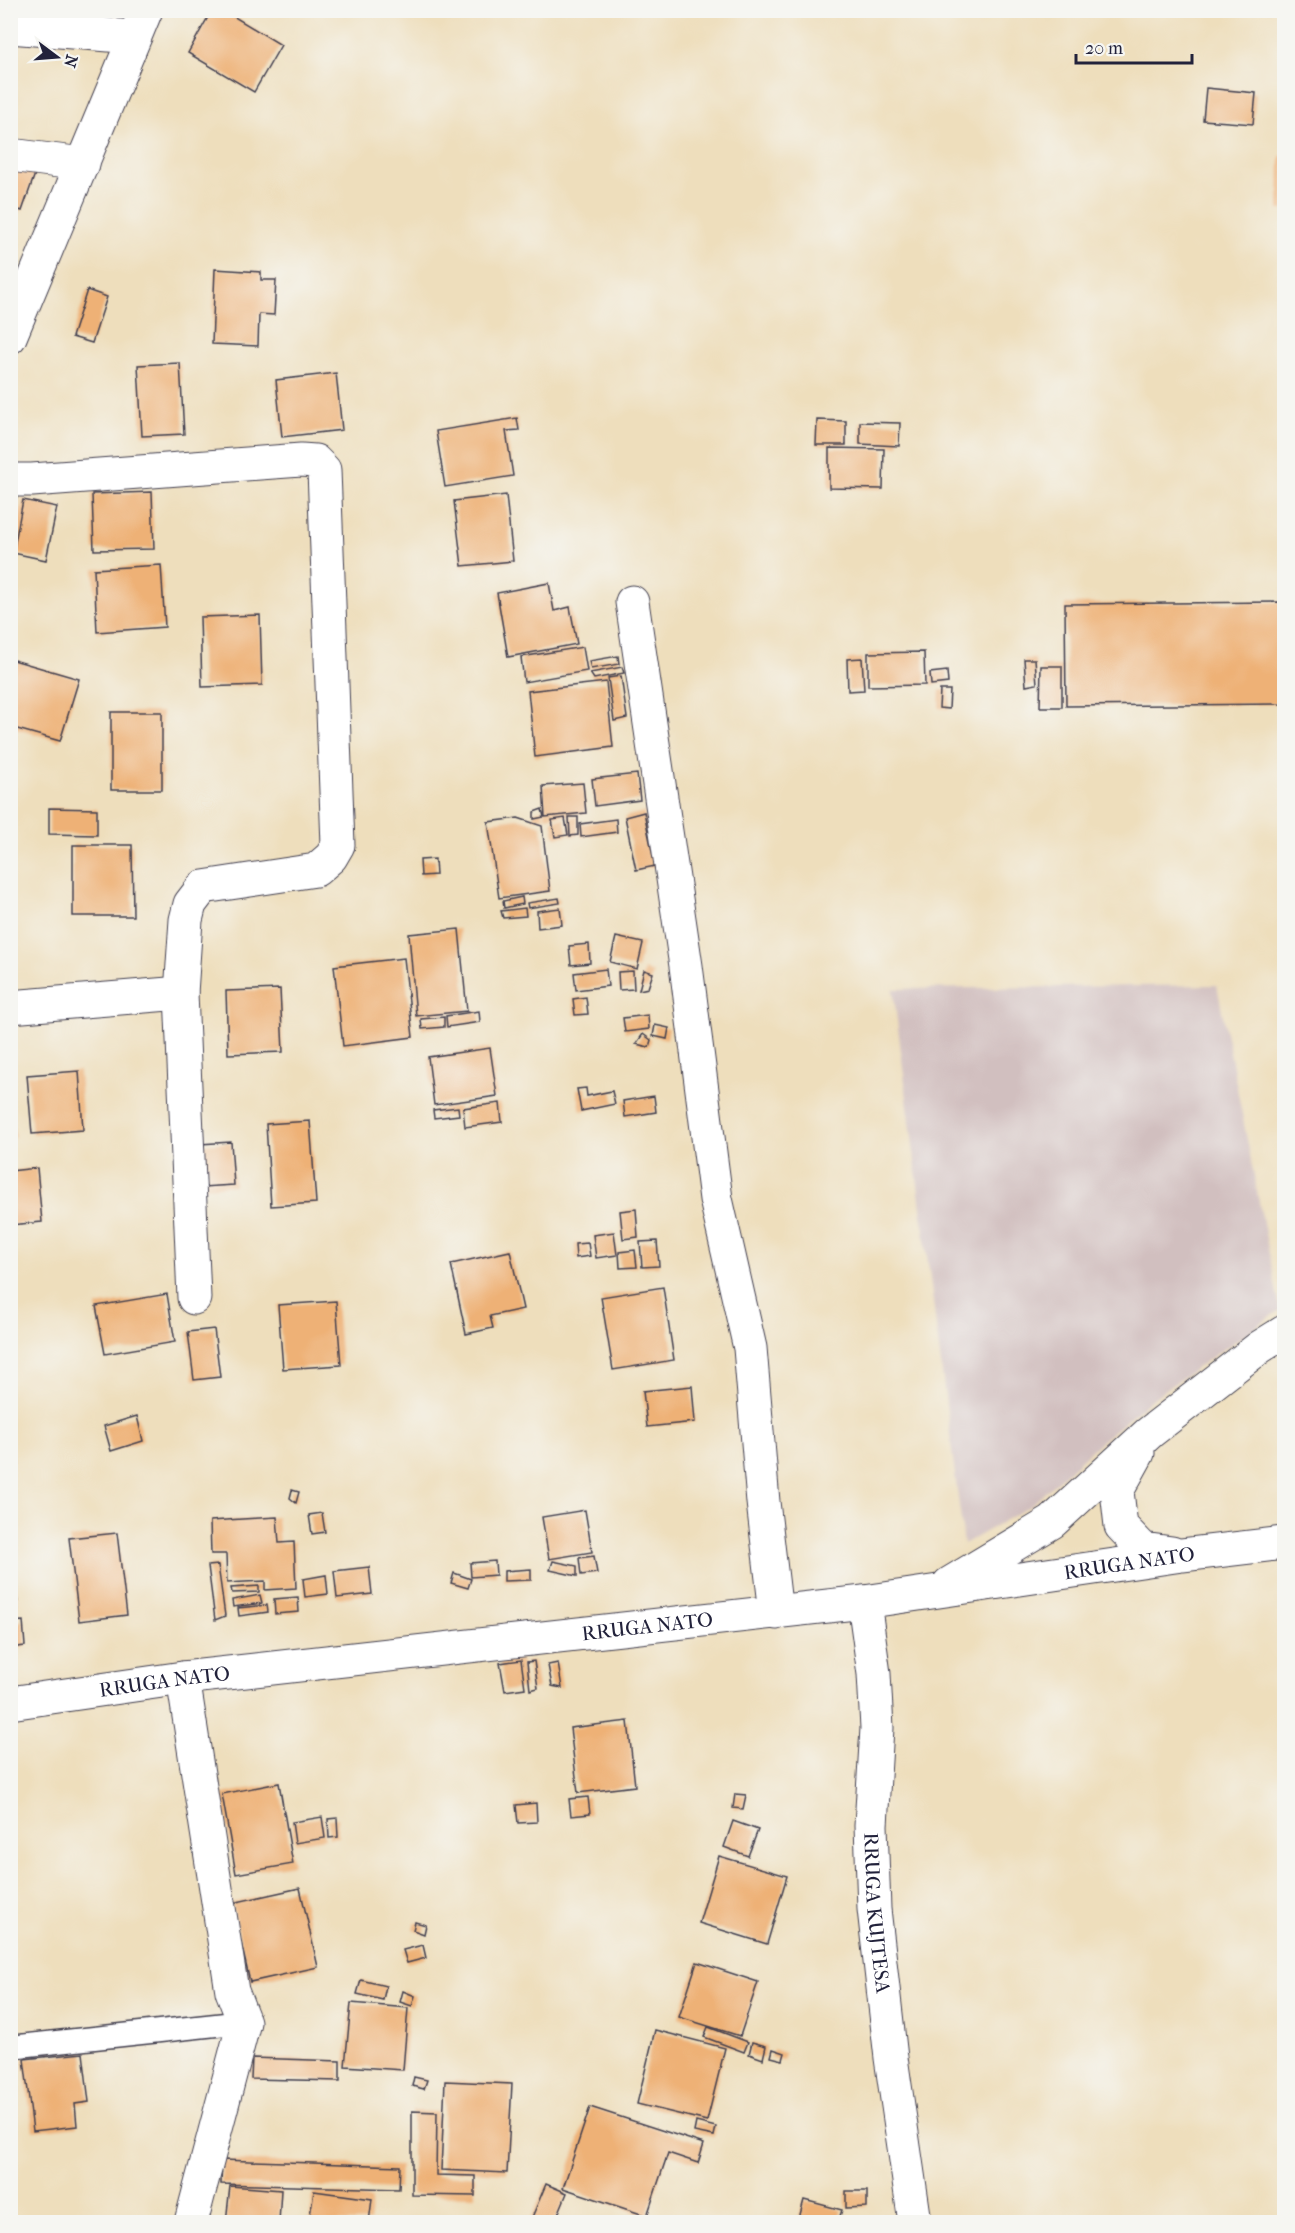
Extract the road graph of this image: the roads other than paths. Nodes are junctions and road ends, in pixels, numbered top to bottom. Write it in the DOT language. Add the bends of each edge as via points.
graph roads {
  1 [pos="140,24"];
  2 [pos="10,27"];
  3 [pos="10,155"];
  4 [pos="83,164"];
  5 [pos="10,337"];
  6 [pos="10,480"];
  7 [pos="632,602"];
  8 [pos="181,993"];
  9 [pos="10,1007"];
  10 [pos="194,1298"];
  11 [pos="1284,1332"];
  12 [pos="1149,1433"];
  13 [pos="1284,1543"];
  14 [pos="1182,1555"];
  15 [pos="935,1592"];
  16 [pos="864,1602"];
  17 [pos="776,1612"];
  18 [pos="183,1678"];
  19 [pos="10,1703"];
  20 [pos="244,2022"];
  21 [pos="10,2047"];
  22 [pos="191,2223"];
  23 [pos="915,2223"];
  1 -- 2 [label="street"];
  1 -- 4 [label="street"];
  3 -- 4 [label="street"];
  4 -- 5 [label="street"];
  6 -- 8 [label="street" via="302,460 315,461 324,470 338,845 316,870 203,887 190,904 186,920"];
  7 -- 17 [label="street" via="716,1199 750,1348"];
  8 -- 9 [label="street"];
  8 -- 10 [label="street"];
  11 -- 12 [label="street"];
  12 -- 14 [label="street" via="1117,1491 1120,1526 1143,1549"];
  12 -- 15 [label="street" via="1052,1522"];
  13 -- 14 [label="street, RRUGA NATO"];
  14 -- 15 [label="street, RRUGA NATO"];
  15 -- 16 [label="street, RRUGA NATO"];
  16 -- 17 [label="street, RRUGA NATO"];
  16 -- 23 [label="street, RRUGA KUJTESA" via="877,1728 871,1825 874,1909"];
  17 -- 18 [label="street, RRUGA NATO"];
  18 -- 19 [label="street, RRUGA NATO"];
  18 -- 20 [label="street" via="232,1991"];
  20 -- 21 [label="lane"];
  20 -- 22 [label="street"];
}
